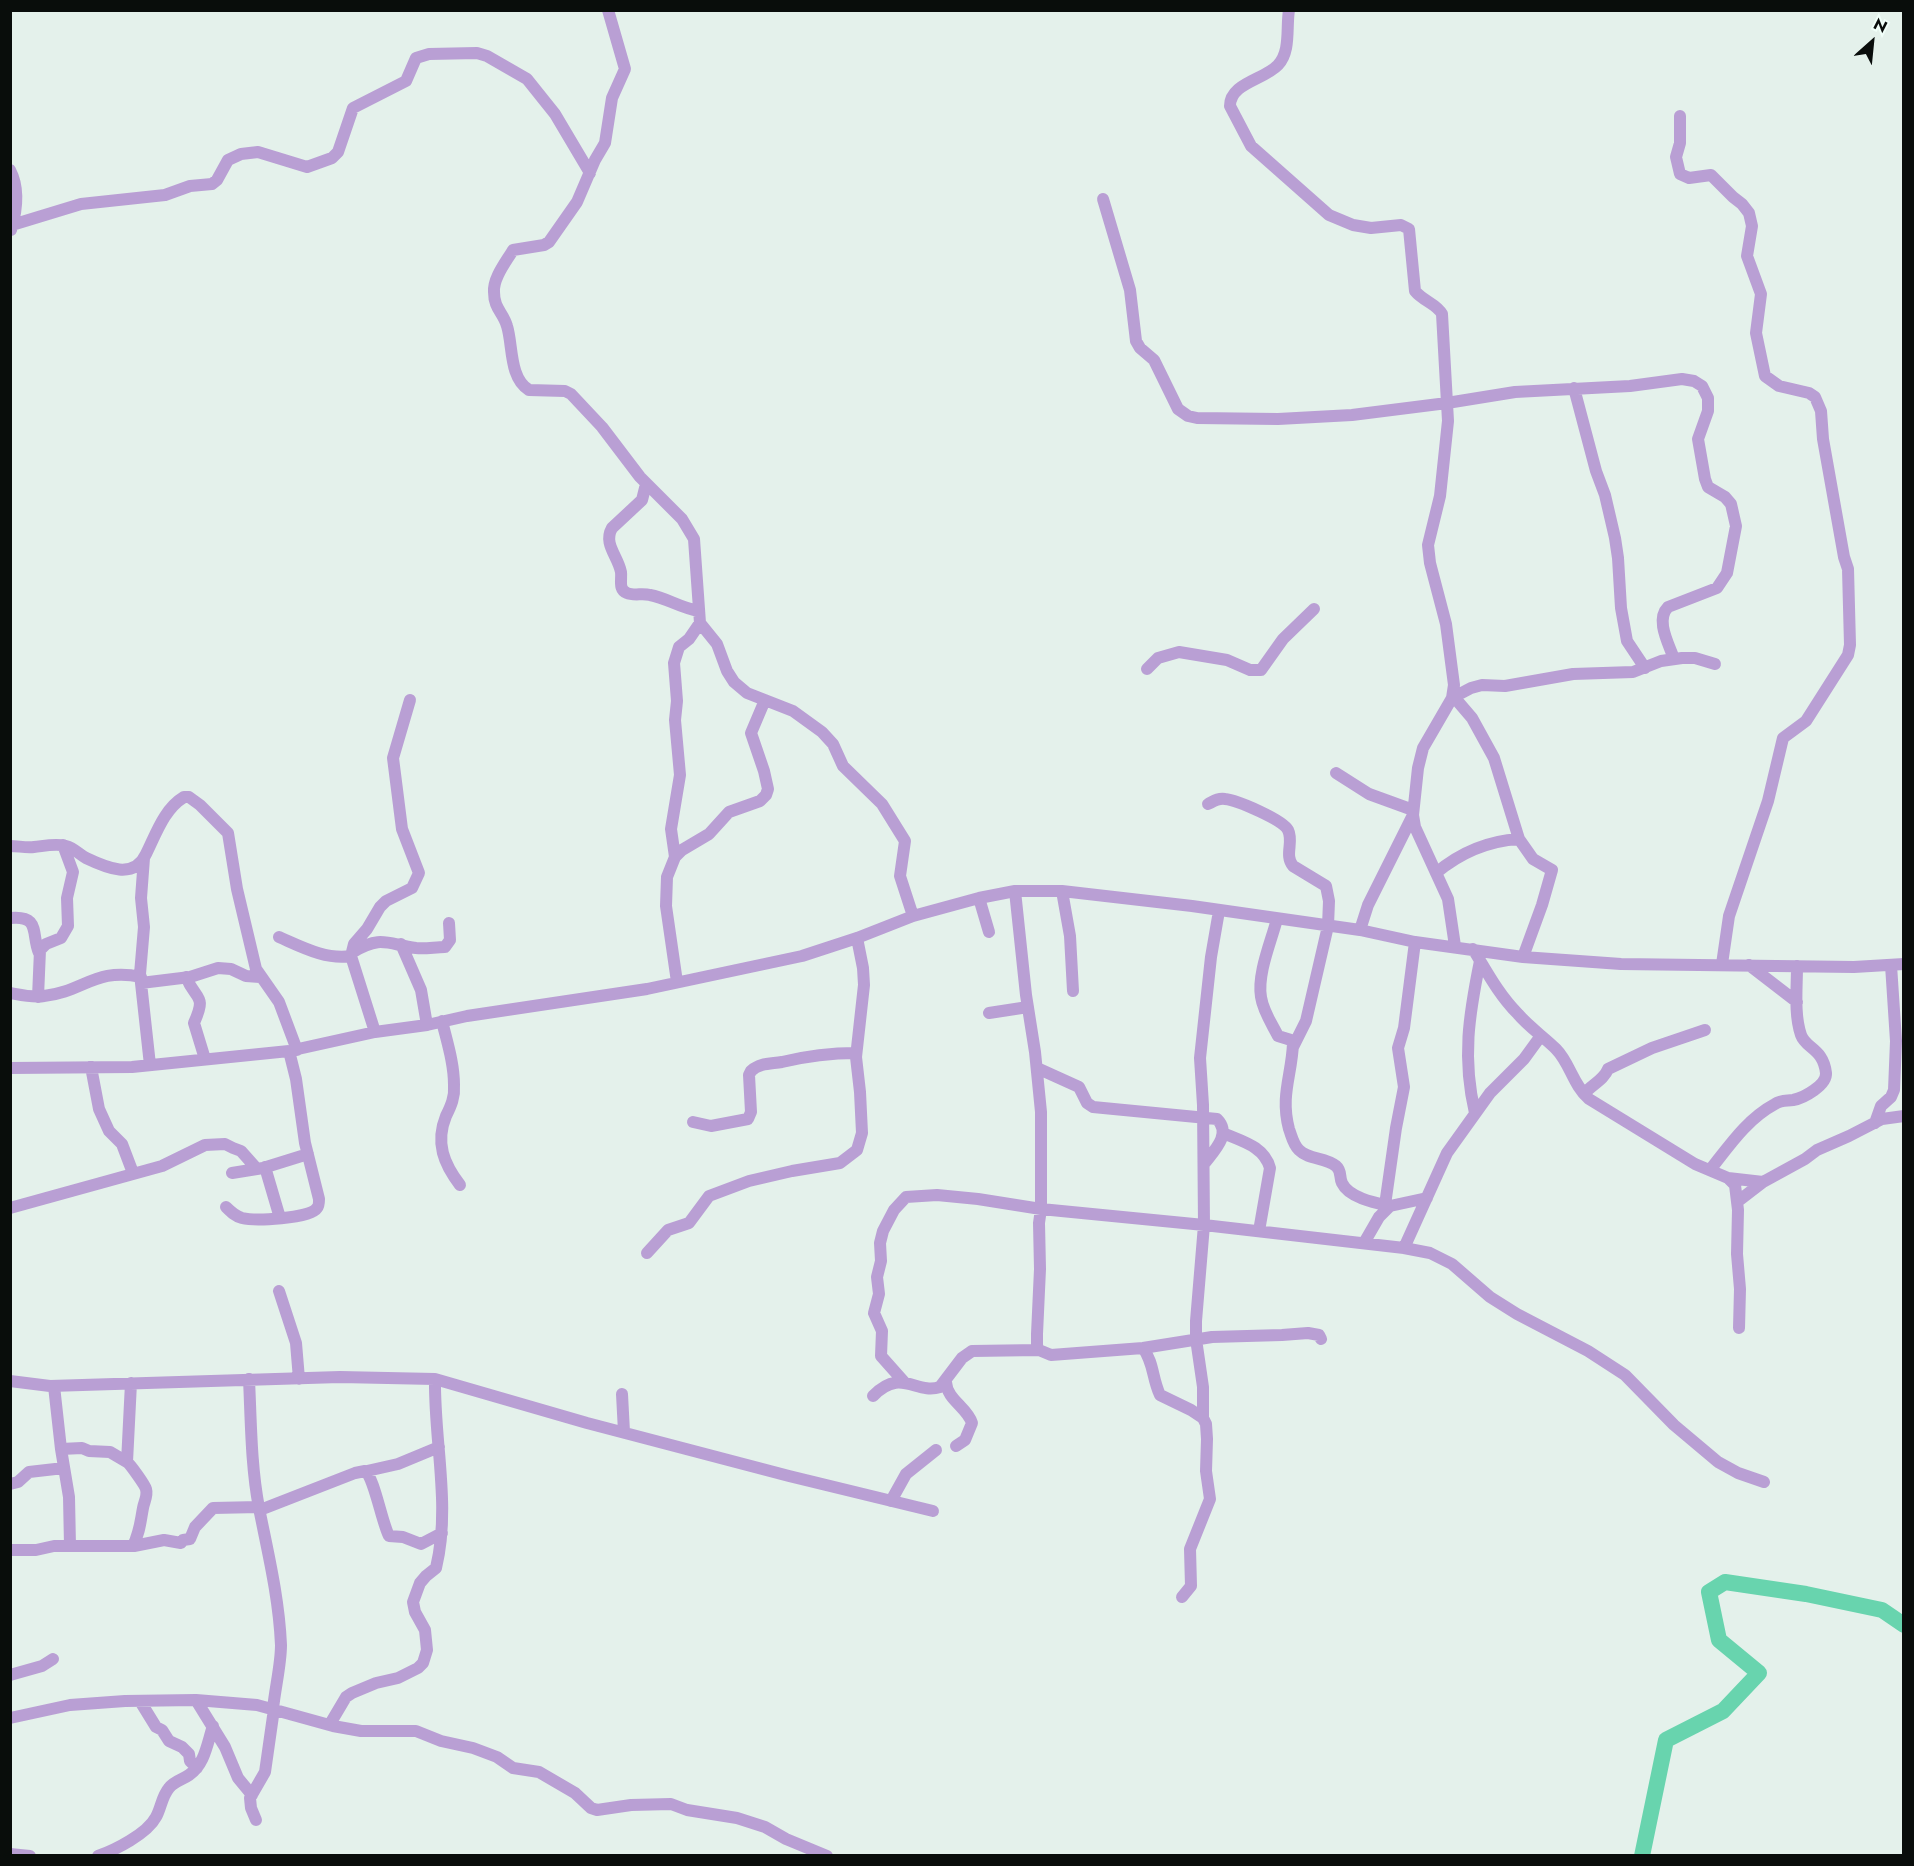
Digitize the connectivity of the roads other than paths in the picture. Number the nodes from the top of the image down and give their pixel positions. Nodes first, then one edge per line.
1 (608, 10) edge
2 (1289, 10) edge
3 (1680, 116) dead end
4 (10, 170) edge
5 (590, 173) junction
6 (1103, 199) dead end
7 (11, 228) edge
8 (1574, 388) junction
9 (1447, 403) junction
10 (646, 484) junction
11 (1314, 609) dead end
12 (699, 617) junction
13 (1674, 659) junction
14 (1715, 664) dead end
15 (1645, 668) junction
16 (1148, 669) dead end
17 (1453, 698) junction
18 (410, 700) dead end
19 (765, 700) junction
20 (1336, 773) dead end
21 (1208, 804) dead end
22 (1413, 812) junction
23 (1519, 839) junction
24 (63, 845) junction
25 (10, 846) edge
26 (675, 857) junction
27 (144, 858) junction
28 (1437, 873) junction
29 (1015, 891) junction
30 (1062, 891) junction
31 (979, 898) junction
32 (1219, 911) junction
33 (912, 916) junction
34 (10, 918) edge
35 (1277, 919) junction
36 (449, 922) dead end
37 (1328, 926) junction
38 (1360, 930) junction
39 (990, 932) dead end
40 (279, 937) dead end
41 (857, 938) junction
42 (1415, 942) junction
43 (401, 944) junction
44 (1455, 946) junction
45 (1473, 949) junction
46 (39, 953) junction
47 (352, 954) junction
48 (1523, 957) junction
49 (1480, 961) junction
50 (1722, 964) junction
51 (1897, 964) edge
52 (1749, 965) junction
53 (1797, 966) junction
54 (186, 977) junction
55 (260, 977) junction
56 (141, 980) junction
57 (677, 982) junction
58 (1073, 991) dead end
59 (10, 993) edge
60 (38, 997) junction
61 (1797, 1002) junction
62 (1028, 1007) junction
63 (989, 1013) dead end
64 (442, 1021) junction
65 (427, 1025) junction
66 (1705, 1030) dead end
67 (375, 1032) junction
68 (1540, 1037) junction
69 (1900, 1040) edge
70 (1293, 1047) junction
71 (293, 1050) junction
72 (856, 1053) junction
73 (205, 1059) junction
74 (150, 1065) junction
75 (91, 1067) junction
76 (10, 1068) edge
77 (1037, 1068) junction
78 (1584, 1094) junction
79 (1475, 1113) junction
80 (1203, 1116) junction
81 (1904, 1116) edge
82 (693, 1122) dead end
83 (1875, 1123) junction
84 (1223, 1133) junction
85 (308, 1154) junction
86 (1204, 1164) junction
87 (261, 1168) junction
88 (1710, 1170) junction
89 (133, 1173) junction
90 (232, 1173) dead end
91 (1728, 1178) junction
92 (1763, 1182) junction
93 (460, 1185) dead end
94 (1427, 1198) junction
95 (1737, 1202) junction
96 (1388, 1206) junction
97 (226, 1207) dead end
98 (10, 1208) edge
99 (1041, 1209) junction
100 (280, 1218) junction
101 (1204, 1225) junction
102 (1259, 1231) junction
103 (1364, 1243) junction
104 (1404, 1248) junction
105 (647, 1253) dead end
106 (279, 1291) dead end
107 (1739, 1328) dead end
108 (1196, 1339) junction
109 (1321, 1339) dead end
110 (1143, 1348) junction
111 (1039, 1350) junction
112 (249, 1379) junction
113 (299, 1379) junction
114 (435, 1379) junction
115 (10, 1381) edge
116 (946, 1382) junction
117 (131, 1383) junction
118 (905, 1383) junction
119 (54, 1386) junction
120 (622, 1394) dead end
121 (873, 1396) dead end
122 (1203, 1418) junction
123 (624, 1432) junction
124 (956, 1446) dead end
125 (439, 1448) junction
126 (61, 1449) junction
127 (936, 1450) dead end
128 (127, 1462) junction
129 (64, 1468) junction
130 (367, 1472) junction
131 (1764, 1482) dead end
132 (10, 1484) edge
133 (891, 1501) junction
134 (259, 1508) junction
135 (933, 1511) dead end
136 (442, 1533) junction
137 (70, 1546) junction
138 (133, 1546) junction
139 (10, 1550) edge
140 (1182, 1597) dead end
141 (53, 1659) dead end
142 (10, 1675) edge
143 (196, 1700) junction
144 (140, 1701) junction
145 (274, 1709) junction
146 (10, 1718) edge
147 (330, 1724) junction
148 (213, 1726) junction
149 (197, 1768) junction
150 (252, 1795) junction
151 (256, 1820) dead end
152 (10, 1854) edge
153 (30, 1856) edge
154 (98, 1856) edge
155 (827, 1856) edge

1 - 5 street
2 - 9 street
3 - 50 street
4 - 7 street
5 - 7 street
5 - 10 street
6 - 9 street
8 - 9 street
8 - 13 street
8 - 15 street
9 - 17 street
10 - 12 street
10 - 12 street
11 - 16 street
12 - 19 street
12 - 26 street
13 - 14 street
13 - 15 street
15 - 17 street
17 - 22 street
17 - 23 street
18 - 47 street
19 - 26 street
19 - 33 street
20 - 22 street
21 - 37 street
22 - 28 street
22 - 38 street
23 - 28 street
23 - 48 street
24 - 25 street
24 - 27 street
24 - 46 street
26 - 57 street
27 - 55 street
27 - 56 street
28 - 44 street
29 - 30 street
29 - 31 street
29 - 62 street
30 - 32 street
30 - 58 street
31 - 33 street
31 - 39 street
32 - 35 street
32 - 80 street
33 - 41 street
34 - 46 street
35 - 37 street
35 - 70 street
36 - 43 street
37 - 38 street
37 - 70 street
38 - 42 street
40 - 47 street
41 - 57 street
41 - 72 street
42 - 44 street
42 - 96 street
43 - 47 street
43 - 65 street
44 - 45 street
45 - 48 street
45 - 49 street
46 - 60 street
47 - 67 street
48 - 50 street
49 - 68 street
49 - 79 street
50 - 52 street
51 - 53 street
51 - 69 street
52 - 53 street
52 - 61 street
53 - 61 street
54 - 55 street
54 - 56 street
54 - 73 street
55 - 71 street
56 - 60 street
56 - 74 street
57 - 64 street
59 - 60 street
61 - 88 street
62 - 63 street
62 - 77 street
64 - 65 street
64 - 93 street
65 - 67 street
66 - 78 street
67 - 71 street
68 - 78 street
68 - 79 street
69 - 83 street
70 - 96 street
71 - 73 street
71 - 85 street
72 - 82 street
72 - 105 street
73 - 74 street
74 - 75 street
75 - 76 street
75 - 89 street
77 - 80 street
77 - 99 street
78 - 88 street
79 - 94 street
80 - 84 street
80 - 86 street
81 - 83 street
83 - 92 street
84 - 86 street
84 - 102 street
85 - 87 street
85 - 100 street
86 - 101 street
87 - 89 street
87 - 90 street
87 - 100 street
88 - 91 street
89 - 98 street
91 - 92 street
91 - 95 street
92 - 95 street
94 - 96 street
94 - 104 street
95 - 107 street
96 - 103 street
97 - 100 street
99 - 101 street
99 - 111 street
99 - 118 street
101 - 102 street
101 - 108 street
102 - 103 street
103 - 104 street
104 - 131 street
106 - 113 street
108 - 109 street
108 - 110 street
108 - 122 street
110 - 111 street
110 - 122 street
111 - 116 street
112 - 113 street
112 - 117 street
112 - 134 street
113 - 114 street
114 - 123 street
114 - 125 street
115 - 119 street
116 - 118 street
116 - 124 street
117 - 119 street
117 - 128 street
118 - 121 street
119 - 126 street
120 - 123 street
122 - 140 street
123 - 133 street
125 - 130 street
125 - 136 street
126 - 128 street
126 - 129 street
127 - 133 street
128 - 138 street
129 - 132 street
129 - 137 street
130 - 134 street
130 - 136 street
133 - 135 street
134 - 138 street
134 - 145 street
136 - 147 street
137 - 138 street
137 - 139 street
141 - 142 street
143 - 144 street
143 - 145 street
143 - 148 street
144 - 146 street
144 - 149 street
145 - 147 street
145 - 150 street
147 - 155 street
148 - 149 street
148 - 150 street
149 - 154 street
150 - 151 street
152 - 153 street

